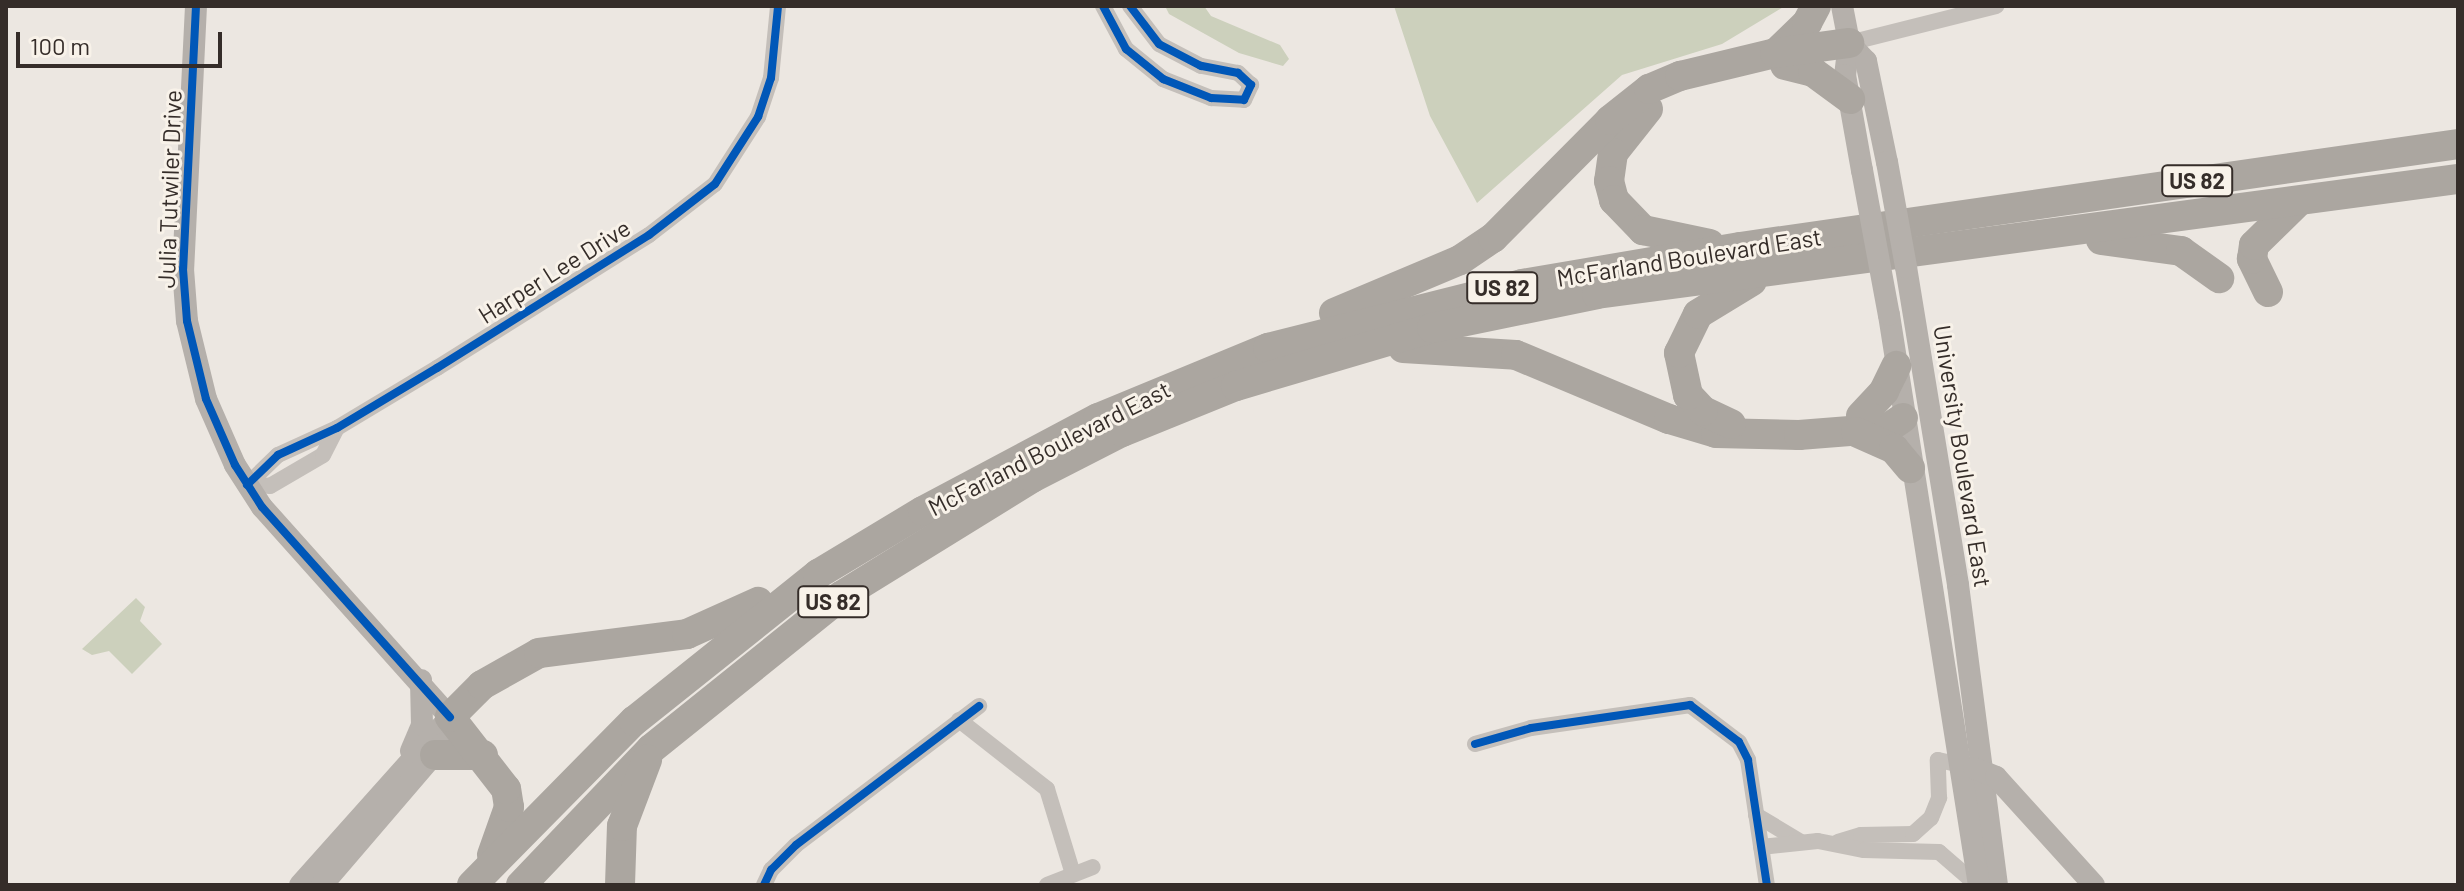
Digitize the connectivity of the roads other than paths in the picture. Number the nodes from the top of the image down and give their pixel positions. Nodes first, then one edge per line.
1 (196, 6) edge
2 (778, 6) edge
3 (1816, 6) edge
4 (1842, 6) edge
5 (1996, 6) edge
6 (1130, 7) edge
7 (1107, 12) edge
8 (1863, 41) junction
9 (1780, 59) junction
10 (1850, 99) junction
11 (2458, 144) edge
12 (2458, 179) edge
13 (2297, 203) junction
14 (2064, 234) junction
15 (1740, 247) junction
16 (1772, 273) junction
17 (2219, 278) dead end
18 (2268, 292) dead end
19 (1268, 348) junction
20 (1351, 350) junction
21 (1896, 366) junction
22 (1903, 418) junction
23 (1855, 423) junction
24 (337, 428) junction
25 (1910, 468) junction
26 (247, 485) junction
27 (818, 574) junction
28 (421, 679) junction
29 (482, 685) junction
30 (979, 706) dead end
31 (450, 717) junction
32 (959, 720) junction
33 (1475, 744) dead end
34 (651, 749) junction
35 (435, 755) junction
36 (483, 755) junction
37 (406, 762) junction
38 (1971, 767) junction
39 (1756, 815) junction
40 (1801, 842) junction
41 (1836, 843) junction
42 (1761, 847) junction
43 (1093, 867) dead end
44 (1073, 874) junction
45 (479, 876) edge
46 (300, 885) edge
47 (322, 885) edge
48 (521, 885) edge
49 (620, 885) edge
50 (764, 885) edge
51 (1047, 885) edge
52 (1767, 885) edge
53 (1978, 885) edge
54 (1997, 885) edge
55 (2094, 885) edge

1 - 26 main road, Julia Tutwiler Drive
2 - 24 street, Harper Lee Drive
3 - 9 highway
4 - 8 main road, University Boulevard East
5 - 8 street
6 - 7 street
6 - 7 street
8 - 9 highway
8 - 10 main road, University Boulevard East
8 - 38 main road, University Boulevard East, bridge
9 - 10 highway
9 - 15 highway
9 - 19 highway
10 - 21 main road, University Boulevard East, bridge
11 - 15 highway, McFarland Boulevard East / US 82
12 - 13 highway, McFarland Boulevard East / US 82
13 - 14 highway, McFarland Boulevard East / US 82
13 - 18 highway
14 - 16 highway, McFarland Boulevard East / US 82
14 - 17 highway
15 - 19 highway, McFarland Boulevard East / US 82
16 - 20 highway, McFarland Boulevard East / US 82
16 - 23 highway
19 - 27 highway, McFarland Boulevard East / US 82
20 - 23 highway
20 - 34 highway, McFarland Boulevard East / US 82
21 - 22 main road, University Boulevard East
21 - 23 highway
22 - 23 highway
22 - 25 main road, University Boulevard East
23 - 25 highway
24 - 26 street, Harper Lee Drive
24 - 26 street, Harper Lee Drive
25 - 38 main road, University Boulevard East
26 - 28 main road, Julia Tutwiler Drive
27 - 29 highway
27 - 45 highway, McFarland Boulevard East / US 82
28 - 29 main road
28 - 31 main road, Julia Tutwiler Drive
28 - 37 main road
29 - 31 highway
30 - 32 street
31 - 35 main road
31 - 36 highway
31 - 37 main road
32 - 44 street
32 - 50 street
33 - 39 street
34 - 48 highway, McFarland Boulevard East / US 82
34 - 49 highway
35 - 36 highway
35 - 47 main road
36 - 45 highway
37 - 46 main road
38 - 41 street
38 - 53 main road, University Boulevard East
38 - 54 main road, University Boulevard East
38 - 55 main road
39 - 40 street
39 - 42 street
40 - 41 street
40 - 42 street
41 - 53 street
42 - 52 street
43 - 44 street
44 - 51 street

